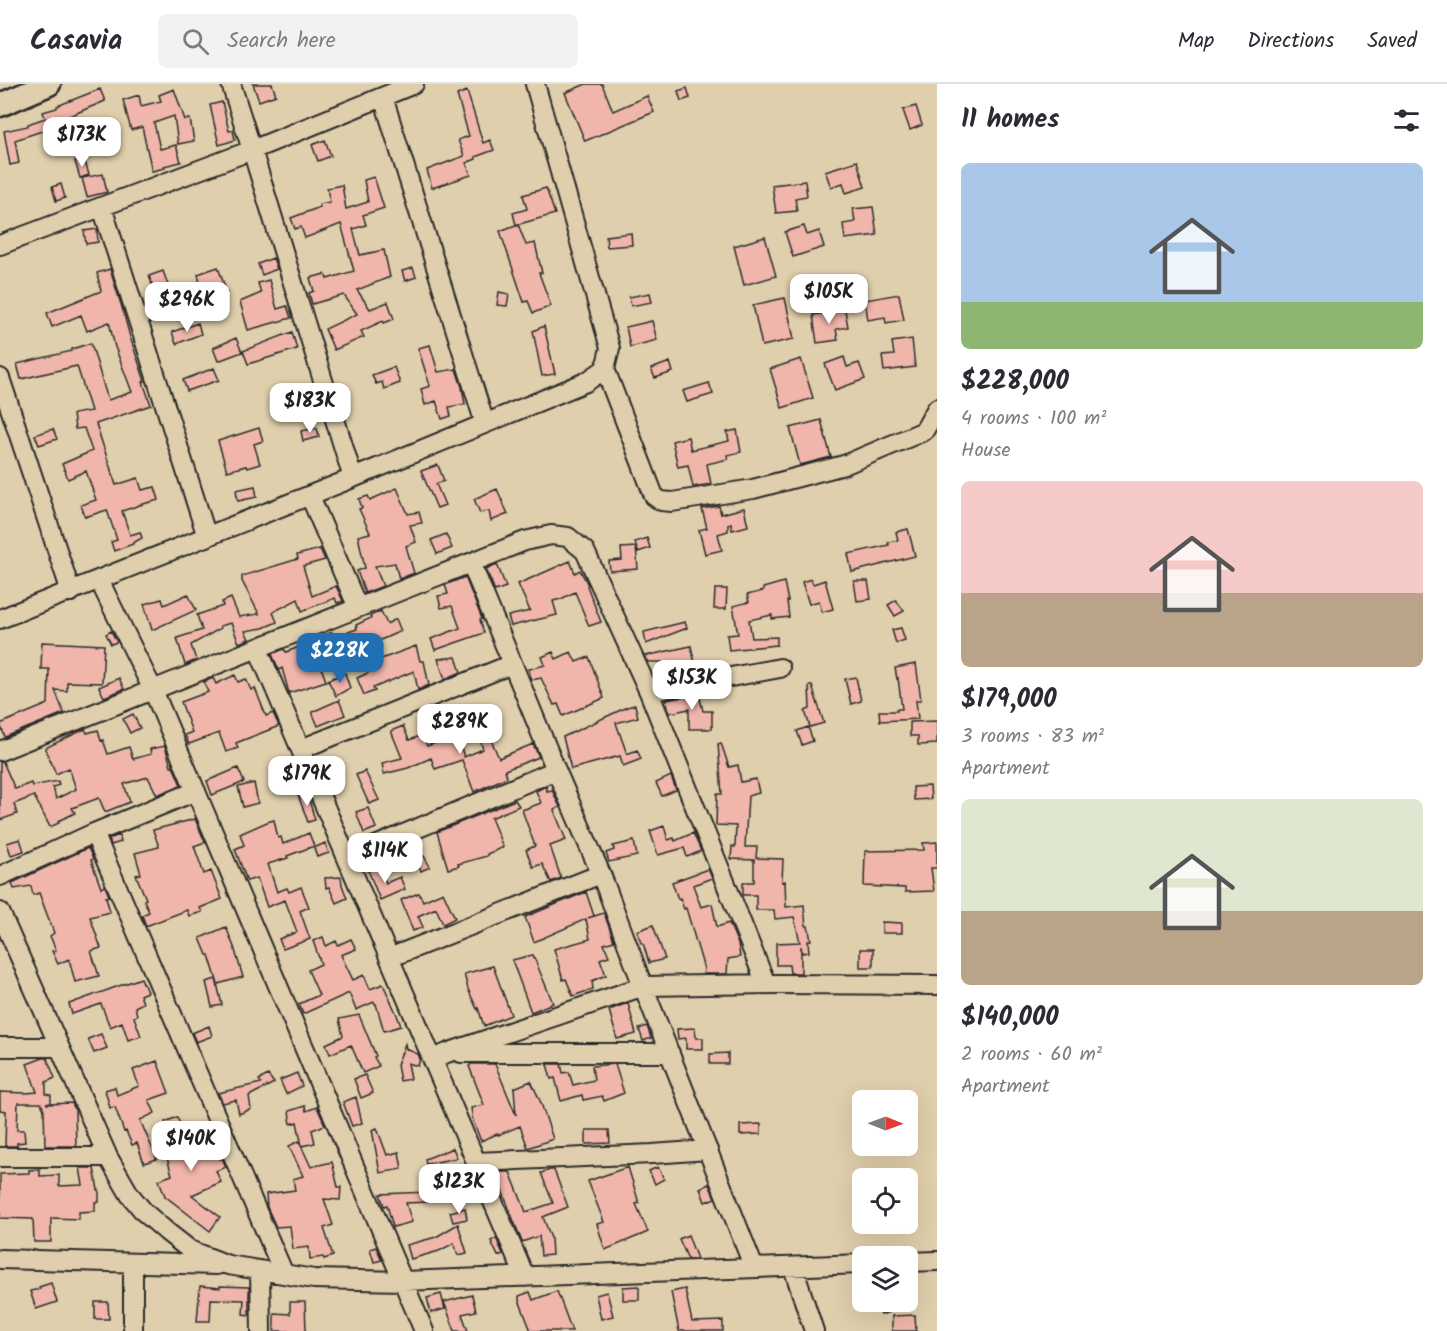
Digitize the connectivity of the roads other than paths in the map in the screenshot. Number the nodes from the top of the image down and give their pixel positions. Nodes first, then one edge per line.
1 (49, 84) edge
2 (231, 84) edge
3 (414, 84) edge
4 (535, 84) edge
5 (383, 98) junction
6 (0, 105) edge
7 (252, 150) junction
8 (102, 207) junction
9 (0, 245) edge
10 (604, 369) junction
11 (0, 378) edge
12 (937, 408) edge
13 (485, 424) junction
14 (353, 478) junction
15 (310, 496) junction
16 (207, 537) junction
17 (471, 563) junction
18 (99, 580) junction
19 (71, 591) junction
20 (358, 608) junction
21 (0, 620) edge
22 (258, 649) junction
23 (512, 664) junction
24 (780, 668) dead end
25 (153, 690) junction
26 (649, 692) junction
27 (301, 749) junction
28 (0, 751) edge
29 (556, 770) junction
30 (196, 791) junction
31 (94, 833) junction
32 (347, 858) junction
33 (602, 874) junction
34 (0, 876) edge
35 (0, 912) edge
36 (389, 958) junction
37 (766, 984) junction
38 (937, 985) edge
39 (644, 986) junction
40 (0, 1047) edge
41 (59, 1047) junction
42 (670, 1053) junction
43 (440, 1056) junction
44 (708, 1150) junction
45 (0, 1157) edge
46 (108, 1157) junction
47 (476, 1162) junction
48 (0, 1259) edge
49 (937, 1261) edge
50 (918, 1262) edge
51 (132, 1263) junction
52 (852, 1264) edge
53 (228, 1265) junction
54 (793, 1267) junction
55 (754, 1268) junction
56 (260, 1270) junction
57 (284, 1274) junction
58 (525, 1277) junction
59 (403, 1281) junction
60 (133, 1331) edge
61 (261, 1331) edge
62 (424, 1331) edge
63 (814, 1331) edge

1 - 6 main road
2 - 7 street
3 - 5 street
4 - 10 street
5 - 7 street
5 - 13 street
7 - 8 street
7 - 14 street
8 - 9 street
8 - 16 street
10 - 12 street
10 - 13 street
11 - 19 street
13 - 14 street
14 - 15 street
15 - 16 street
15 - 20 street
16 - 18 street
17 - 20 street
17 - 23 street
17 - 26 street
18 - 19 street
18 - 25 street
19 - 21 street
20 - 22 street
22 - 25 street
22 - 27 street
23 - 27 street
23 - 29 street
24 - 26 street
25 - 28 street
25 - 30 street
26 - 37 street
27 - 32 street
29 - 32 street
29 - 33 street
30 - 31 street
30 - 59 street
31 - 34 street
31 - 57 street
32 - 36 street
33 - 36 street
33 - 39 street
35 - 41 street
36 - 43 street
37 - 38 street
37 - 39 street
39 - 42 street
39 - 43 street
40 - 41 street
41 - 46 street
42 - 43 street
42 - 44 street
43 - 47 street
44 - 47 street
44 - 55 street
45 - 46 street
46 - 53 street
47 - 58 street
48 - 51 street
49 - 50 street
51 - 53 street
51 - 60 street
52 - 54 street
53 - 56 street
54 - 55 street
54 - 63 street
55 - 58 street
56 - 57 street
56 - 61 street
57 - 59 street
58 - 59 street
59 - 62 street

